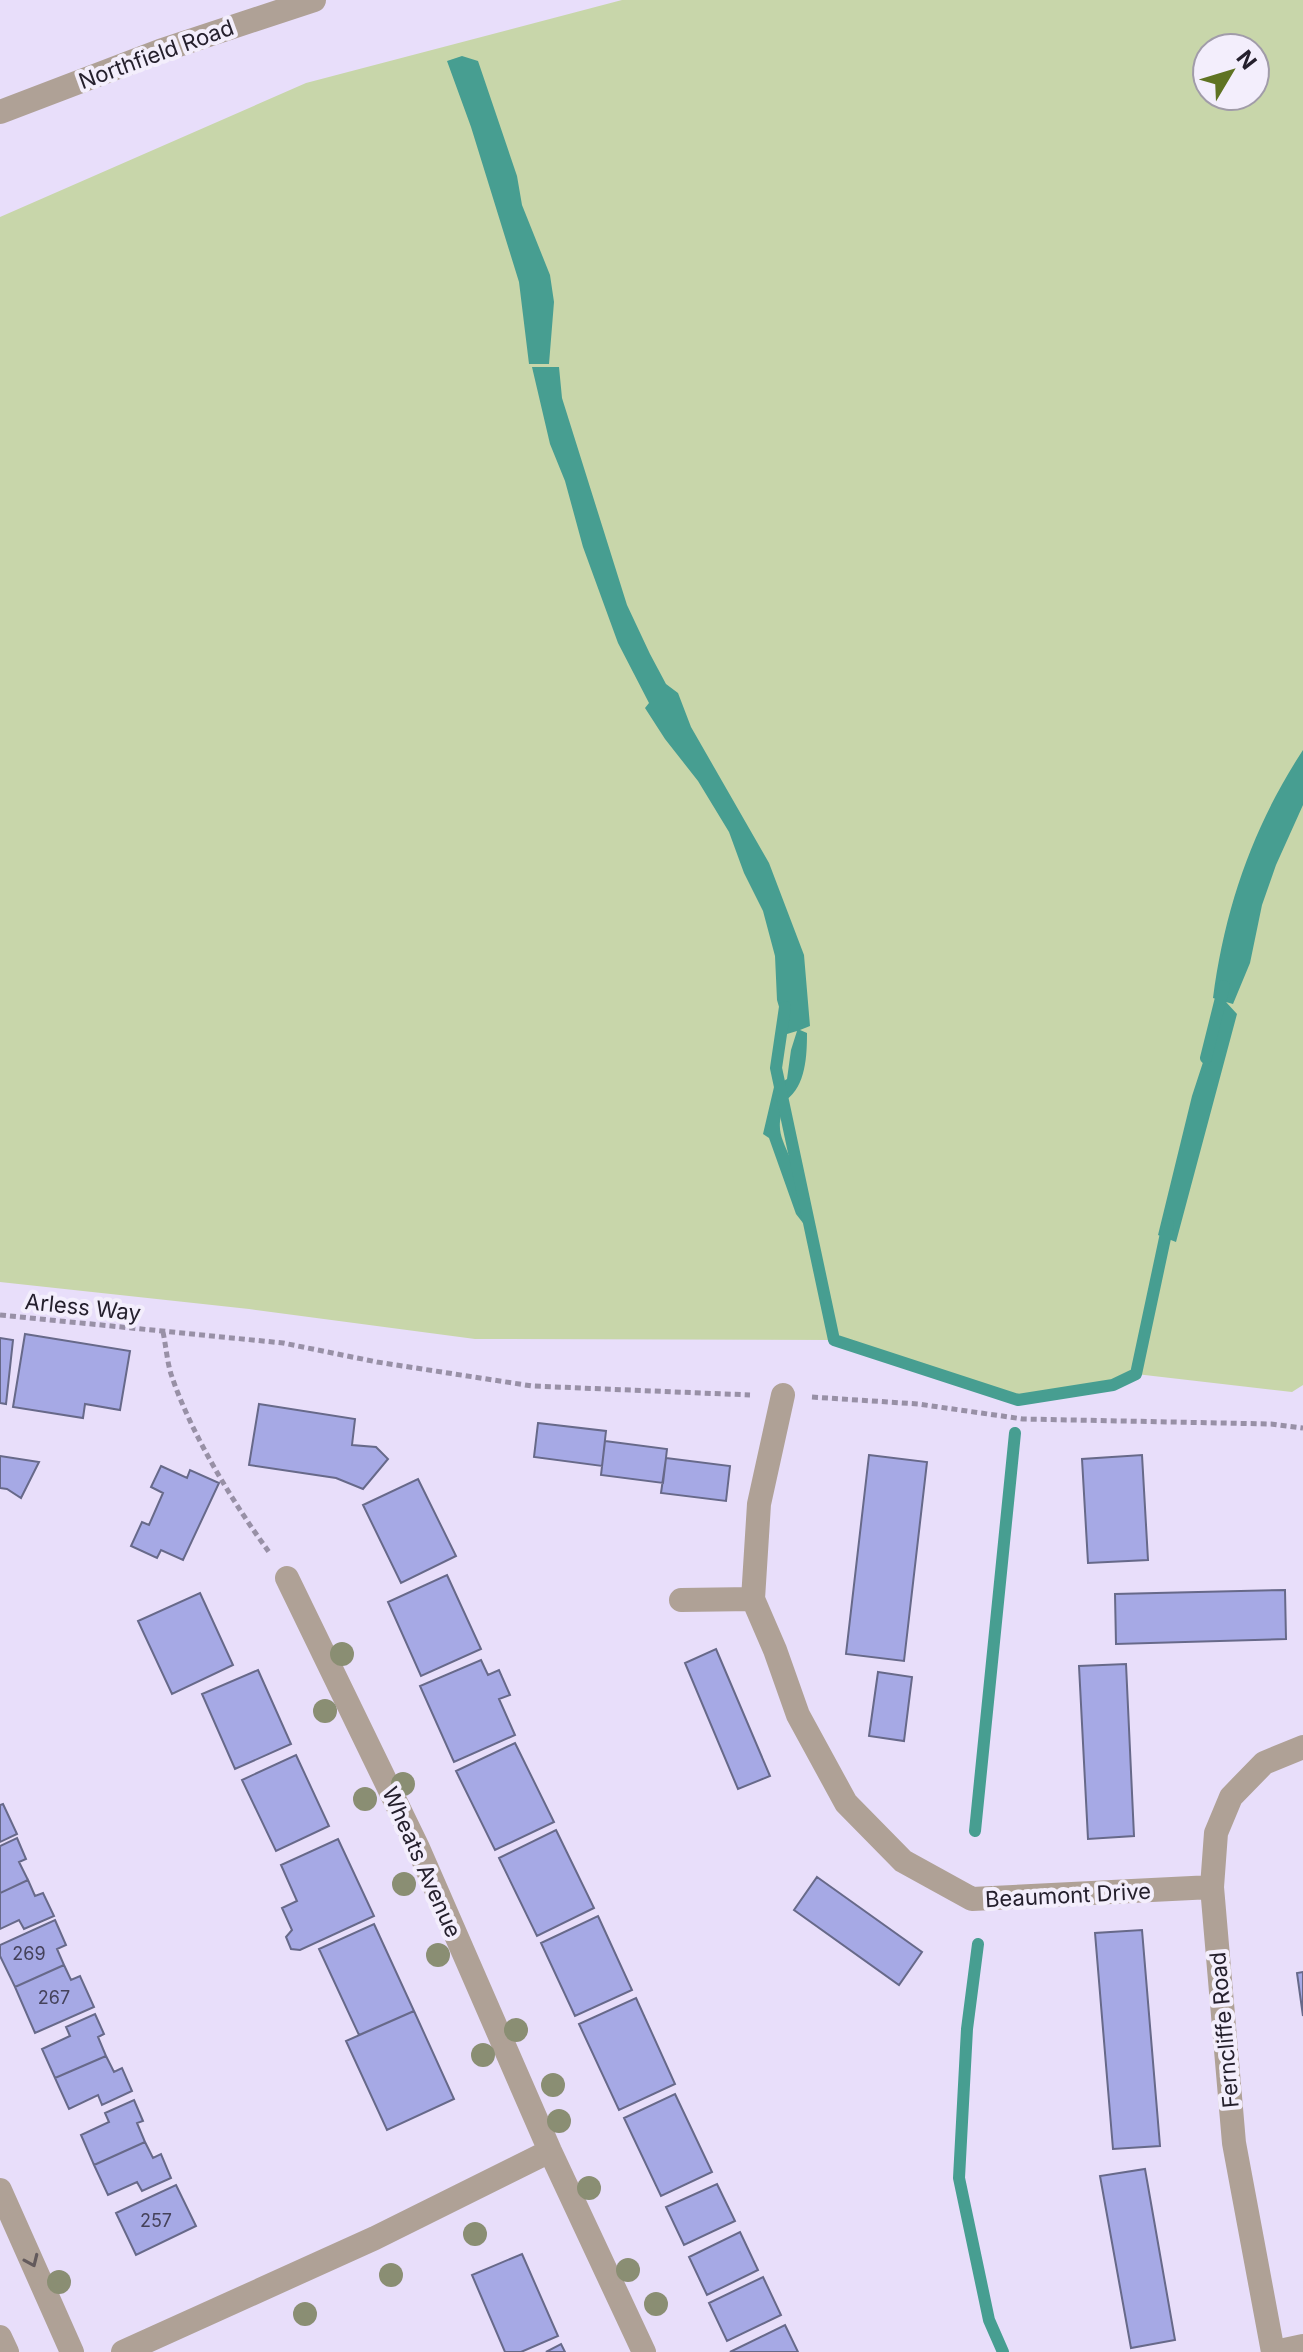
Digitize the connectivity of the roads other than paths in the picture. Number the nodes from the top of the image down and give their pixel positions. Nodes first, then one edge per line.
1 (314, 0) edge
2 (0, 112) edge
3 (783, 1395) road end
4 (287, 1578) road end
5 (753, 1599) junction
6 (681, 1600) dead end
7 (1303, 1747) edge
8 (1212, 1887) junction
9 (550, 2151) junction
10 (0, 2190) edge
11 (0, 2337) edge
12 (1303, 2346) edge
13 (7, 2352) edge
14 (72, 2352) edge
15 (123, 2352) edge
16 (644, 2352) edge
17 (1274, 2352) edge

1 - 2 street, Northfield Road
3 - 5 street, Beaumont Drive
4 - 9 street, Wheats Avenue
5 - 6 street
5 - 8 street, Beaumont Drive
7 - 8 street, Ferncliffe Road
8 - 17 street, Ferncliffe Road
9 - 15 street
9 - 16 street, Wheats Avenue
10 -> 14 street
11 - 13 street
12 - 17 street

